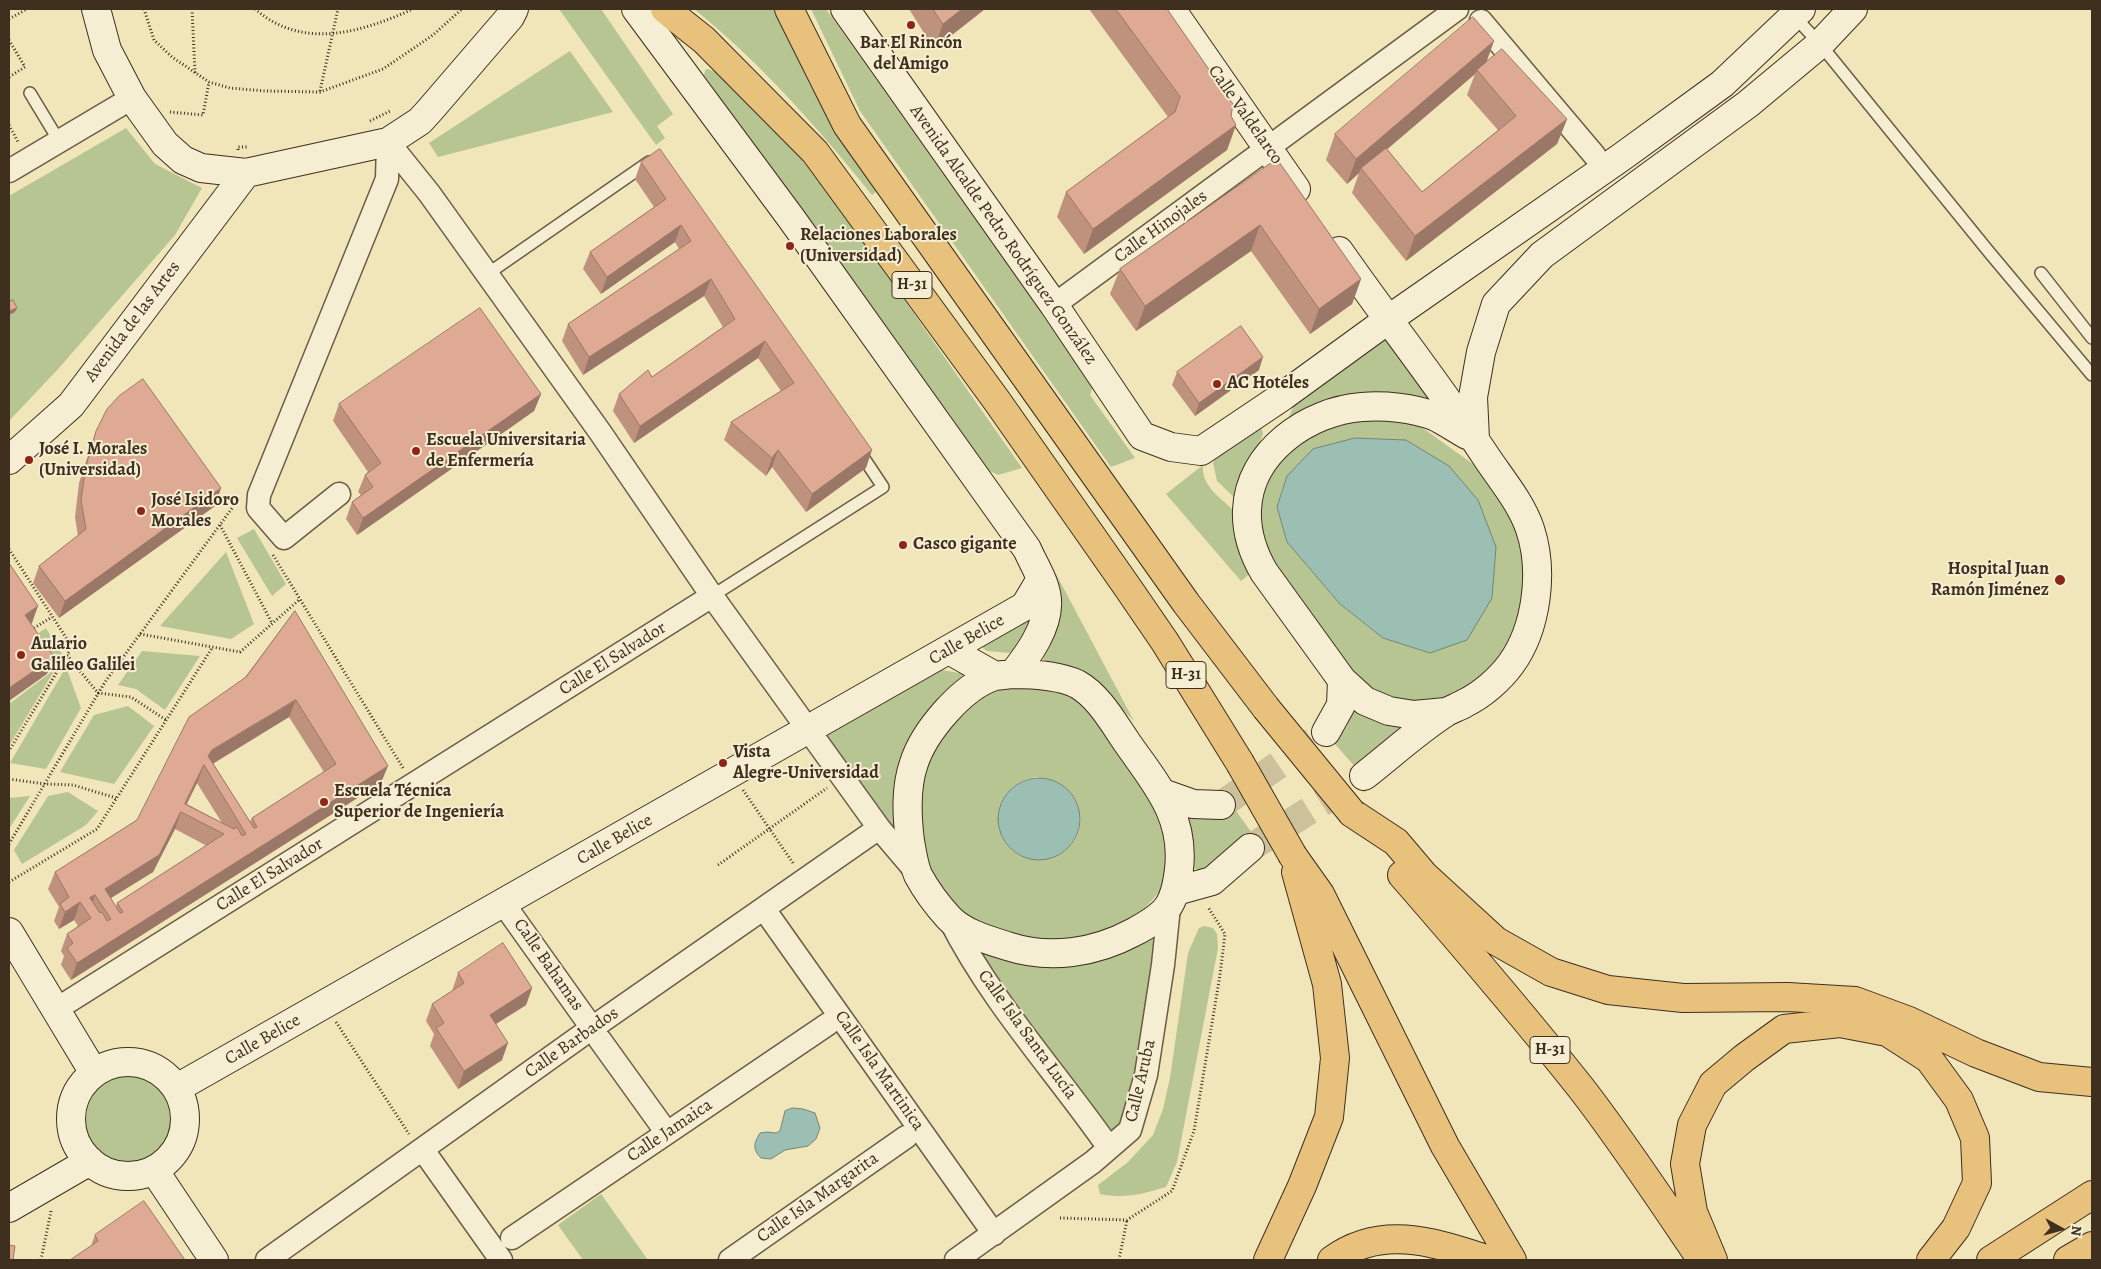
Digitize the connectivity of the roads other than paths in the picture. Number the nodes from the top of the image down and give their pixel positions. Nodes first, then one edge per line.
1 (96, 9) edge
2 (514, 9) edge
3 (636, 9) edge
4 (665, 9) edge
5 (789, 9) edge
6 (1171, 9) edge
7 (1457, 9) edge
8 (1852, 9) edge
9 (848, 10) edge
10 (1794, 11) edge
11 (1481, 21) dead end
12 (1820, 44) junction
13 (30, 93) dead end
14 (132, 98) junction
15 (59, 141) junction
16 (388, 142) junction
17 (1268, 148) junction
18 (661, 154) edge
19 (1595, 156) dead end
20 (9, 171) edge
21 (246, 173) junction
22 (1311, 210) edge
23 (1327, 234) edge
24 (2041, 273) dead end
25 (486, 275) junction
26 (1054, 305) junction
27 (1389, 319) junction
28 (2092, 338) edge
29 (2092, 375) edge
30 (1283, 396) junction
31 (850, 439) edge
32 (1475, 439) junction
33 (1272, 449) junction
34 (9, 460) edge
35 (338, 494) dead end
36 (1041, 579) junction
37 (712, 596) junction
38 (949, 650) junction
39 (1004, 675) junction
40 (1342, 680) junction
41 (1446, 712) junction
42 (809, 729) junction
43 (1326, 732) tunnel mouth
44 (1364, 776) tunnel mouth
45 (1162, 793) junction
46 (1221, 805) tunnel mouth
47 (879, 828) junction
48 (1389, 847) junction
49 (1250, 848) tunnel mouth
50 (918, 874) junction
51 (1311, 898) junction
52 (1173, 899) junction
53 (504, 903) junction
54 (764, 909) junction
55 (950, 920) junction
56 (9, 932) edge
57 (56, 1010) junction
58 (828, 1024) dead end
59 (596, 1034) junction
60 (94, 1073) junction
61 (2092, 1082) edge
62 (176, 1088) junction
63 (666, 1133) junction
64 (906, 1137) dead end
65 (418, 1144) junction
66 (1109, 1148) junction
67 (90, 1161) junction
68 (154, 1170) junction
69 (2092, 1195) edge
70 (9, 1208) edge
71 (994, 1234) junction
72 (512, 1238) dead end
73 (2092, 1246) edge
74 (744, 1256) edge
75 (214, 1260) edge
76 (267, 1260) edge
77 (501, 1260) edge
78 (956, 1260) edge
79 (1268, 1260) edge
80 (1332, 1260) edge
81 (1485, 1260) edge
82 (1512, 1260) edge
83 (1702, 1260) edge
84 (1713, 1260) edge
85 (1931, 1260) edge
86 (1991, 1260) edge
87 (2068, 1260) edge

1 - 14 street
2 - 16 street
3 - 36 street
4 - 51 highway, H-31, bridge
5 - 48 highway, H-31, bridge
6 - 17 street, Calle Valdelarco
7 - 17 street, Calle Hinojales
8 - 12 street
9 - 26 street, Avenida Alcalde Pedro Rodríguez González
10 - 12 lane
10 - 27 street, Avenida Alcalde Pedro Rodríguez González
11 - 19 street
12 - 29 lane
12 - 32 street
13 - 15 lane
14 - 15 street
14 - 21 street
15 - 20 street
16 - 21 street
16 - 25 street
16 - 35 street
17 - 22 street, Calle Valdelarco
17 - 26 street, Calle Hinojales
18 - 25 lane
21 - 34 street, Avenida de las Artes
23 - 27 street
24 - 28 lane
25 - 37 street
26 - 30 street, Avenida Alcalde Pedro Rodríguez González
27 - 30 street, Avenida Alcalde Pedro Rodríguez González
27 - 32 street
30 - 33 street
31 - 37 lane
32 - 33 street
32 - 41 street
33 - 40 street
36 - 38 street, Calle Belice
36 - 39 street
37 - 42 street
37 - 57 street, Calle El Salvador
38 - 39 street
38 - 42 street, Calle Belice
39 - 45 street
39 - 50 street
40 - 41 street
40 - 43 street
41 - 44 street
42 - 47 street
42 - 53 street, Calle Belice
45 - 46 street
45 - 52 street
47 - 50 street
47 - 54 street, Calle Barbados
48 - 61 highway
48 - 83 highway, H-31
49 - 52 street
50 - 55 street
51 - 79 highway
51 - 82 highway
52 - 55 street
52 - 66 street, Calle Aruba
53 - 59 street, Calle Bahamas
53 - 62 street, Calle Belice
54 - 59 street, Calle Barbados
54 - 71 street, Calle Isla Martinica
55 - 66 street, Calle Isla Santa Lucía
56 - 57 street
57 - 60 street
58 - 63 street, Calle Jamaica
59 - 63 street, Calle Bahamas
59 - 65 street, Calle Barbados
60 - 62 street
60 - 67 street
62 - 68 street
63 - 72 street, Calle Jamaica
64 - 74 street, Calle Isla Margarita
65 - 76 street, Calle Barbados
65 - 77 street
66 - 71 street, Calle Aruba
67 - 68 street
67 - 70 street
68 - 75 street
69 - 86 highway
71 - 78 street, Calle Aruba
73 - 87 highway
80 - 81 highway
84 - 85 highway

